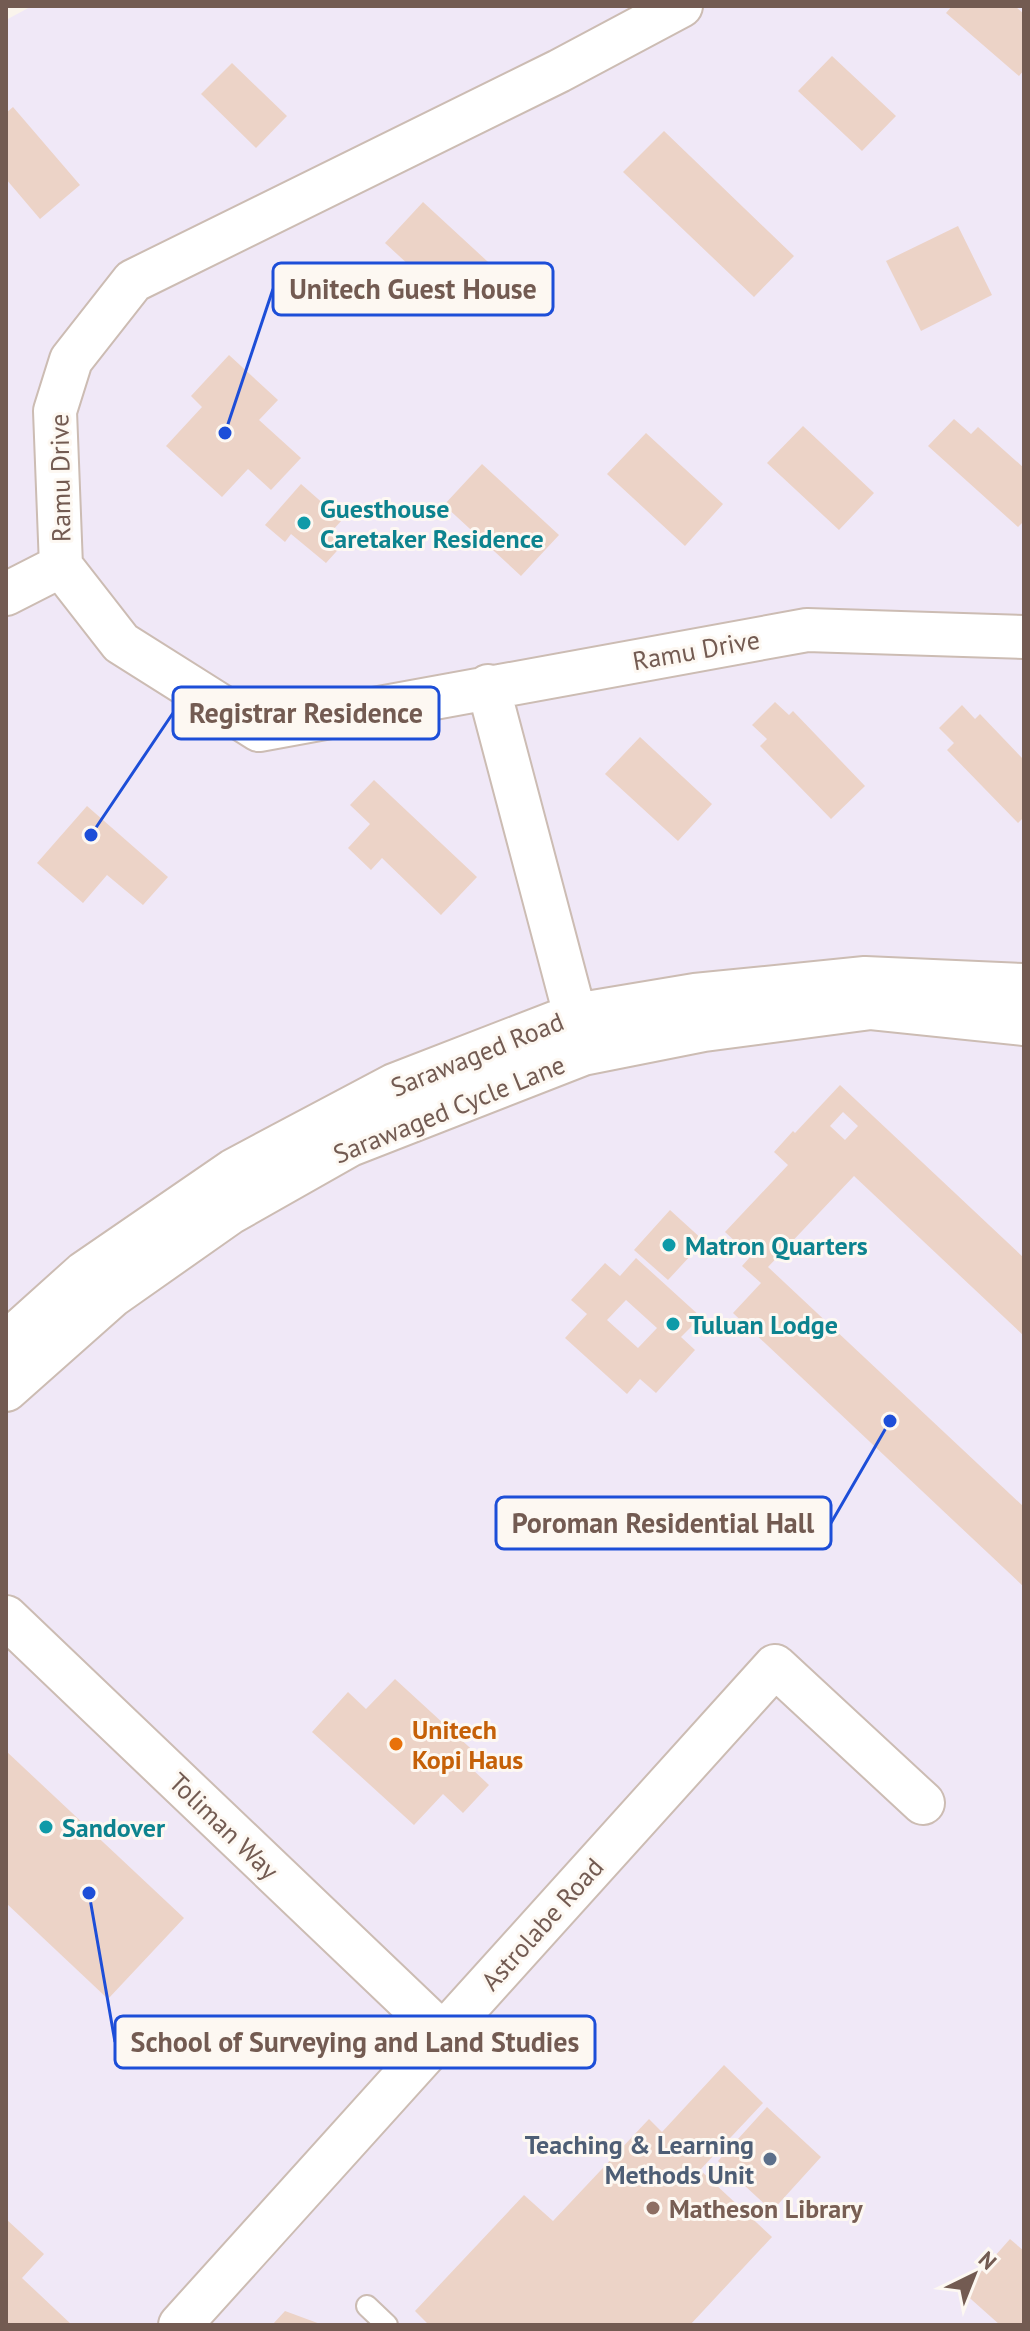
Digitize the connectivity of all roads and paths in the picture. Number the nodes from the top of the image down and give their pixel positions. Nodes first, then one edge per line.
1 (681, 6) edge
2 (61, 566) junction
3 (6, 594) edge
4 (1024, 637) edge
5 (488, 686) junction
6 (1024, 985) edge
7 (1024, 1024) edge
8 (579, 1034) junction
9 (6, 1343) edge
10 (6, 1390) edge
11 (6, 1617) edge
12 (923, 1803) dead end
13 (443, 2034) junction
14 (367, 2306) dead end
15 (180, 2325) edge
16 (387, 2325) edge

1 - 2 street, Ramu Drive
2 - 3 street
2 - 5 street, Ramu Drive
4 - 5 street, Ramu Drive
5 - 8 street
6 - 8 street, Sarawaged Road
7 - 8 street, Sarawaged Cycle Lane
8 - 9 street, Sarawaged Road
8 - 10 street, Sarawaged Cycle Lane
11 - 13 street, Toliman Way
12 - 13 street, Astrolabe Road
13 - 15 street, Astrolabe Road
14 - 16 lane

